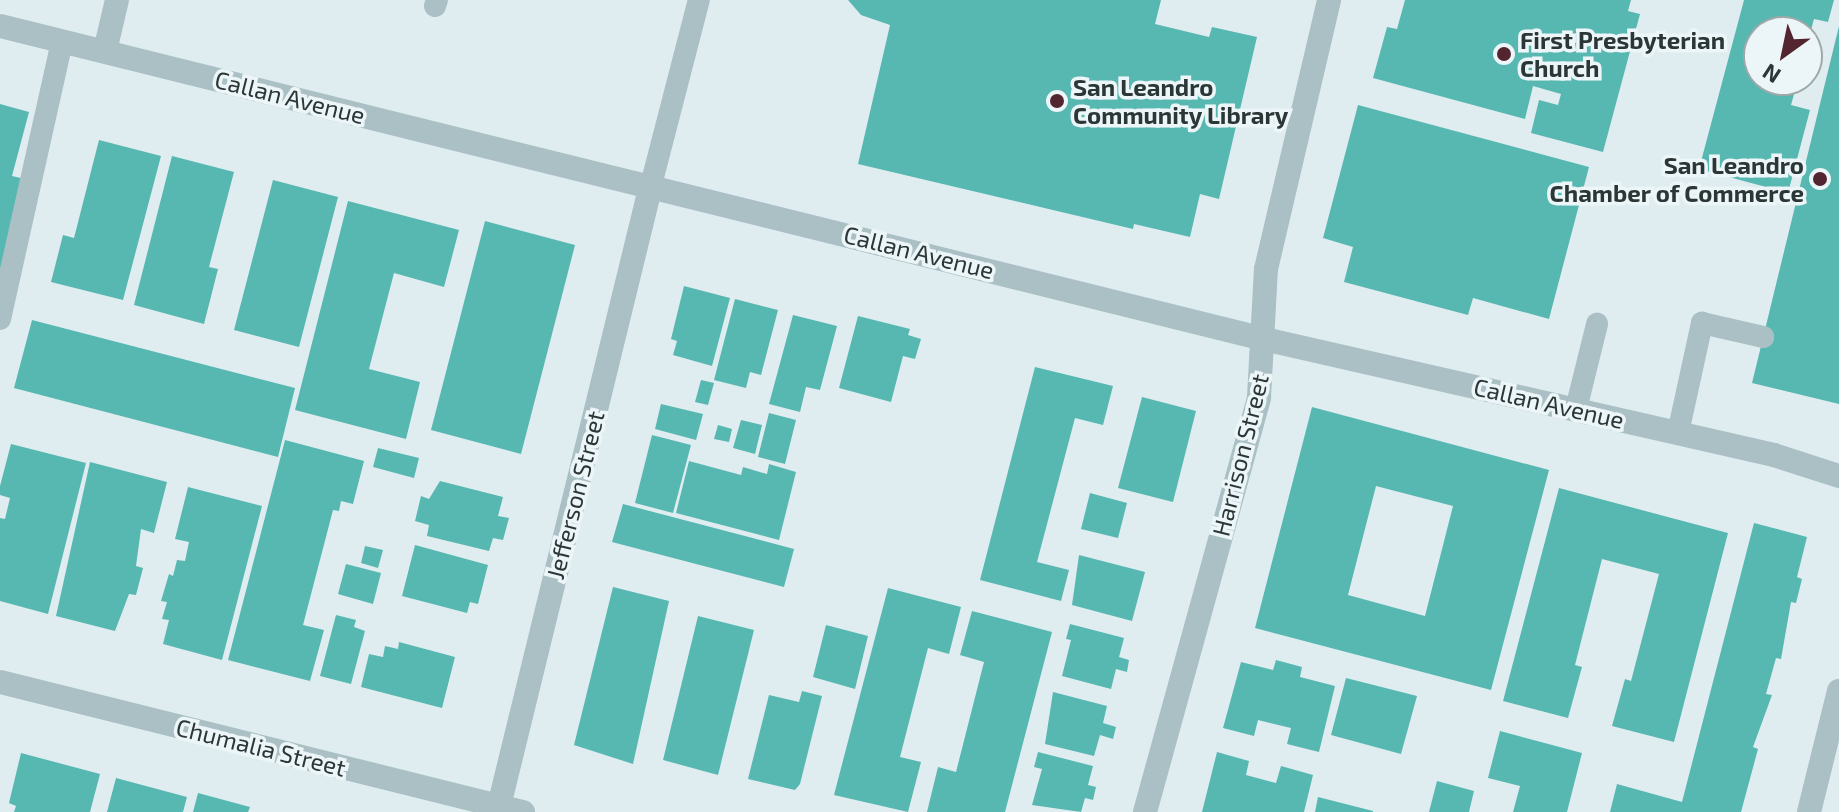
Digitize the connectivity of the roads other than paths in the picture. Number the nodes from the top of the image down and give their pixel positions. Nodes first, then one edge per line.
1 (117, 0) edge
2 (699, 0) edge
3 (1329, 0) edge
4 (0, 26) edge
5 (62, 41) junction
6 (105, 51) junction
7 (651, 185) junction
8 (0, 319) edge
9 (1597, 324) dead end
10 (1763, 337) dead end
11 (1264, 339) junction
12 (1576, 409) junction
13 (1678, 433) junction
14 (1839, 476) edge
15 (0, 682) edge
16 (1839, 691) edge
17 (499, 806) junction
18 (523, 812) edge
19 (1145, 812) edge
20 (1809, 812) edge

1 - 6 street
2 - 7 lane
3 - 11 street, Harrison Street
4 - 5 street, Callan Avenue
5 - 6 street, Callan Avenue
5 - 8 lane
6 - 7 street, Callan Avenue
7 - 11 street, Callan Avenue
7 - 17 street, Jefferson Street
9 - 12 lane
10 - 13 lane
11 - 12 street, Callan Avenue
11 - 19 street, Harrison Street
12 - 13 street, Callan Avenue
13 - 14 street, Callan Avenue
15 - 17 street, Chumalia Street
16 - 20 street
17 - 18 street, Chumalia Street

